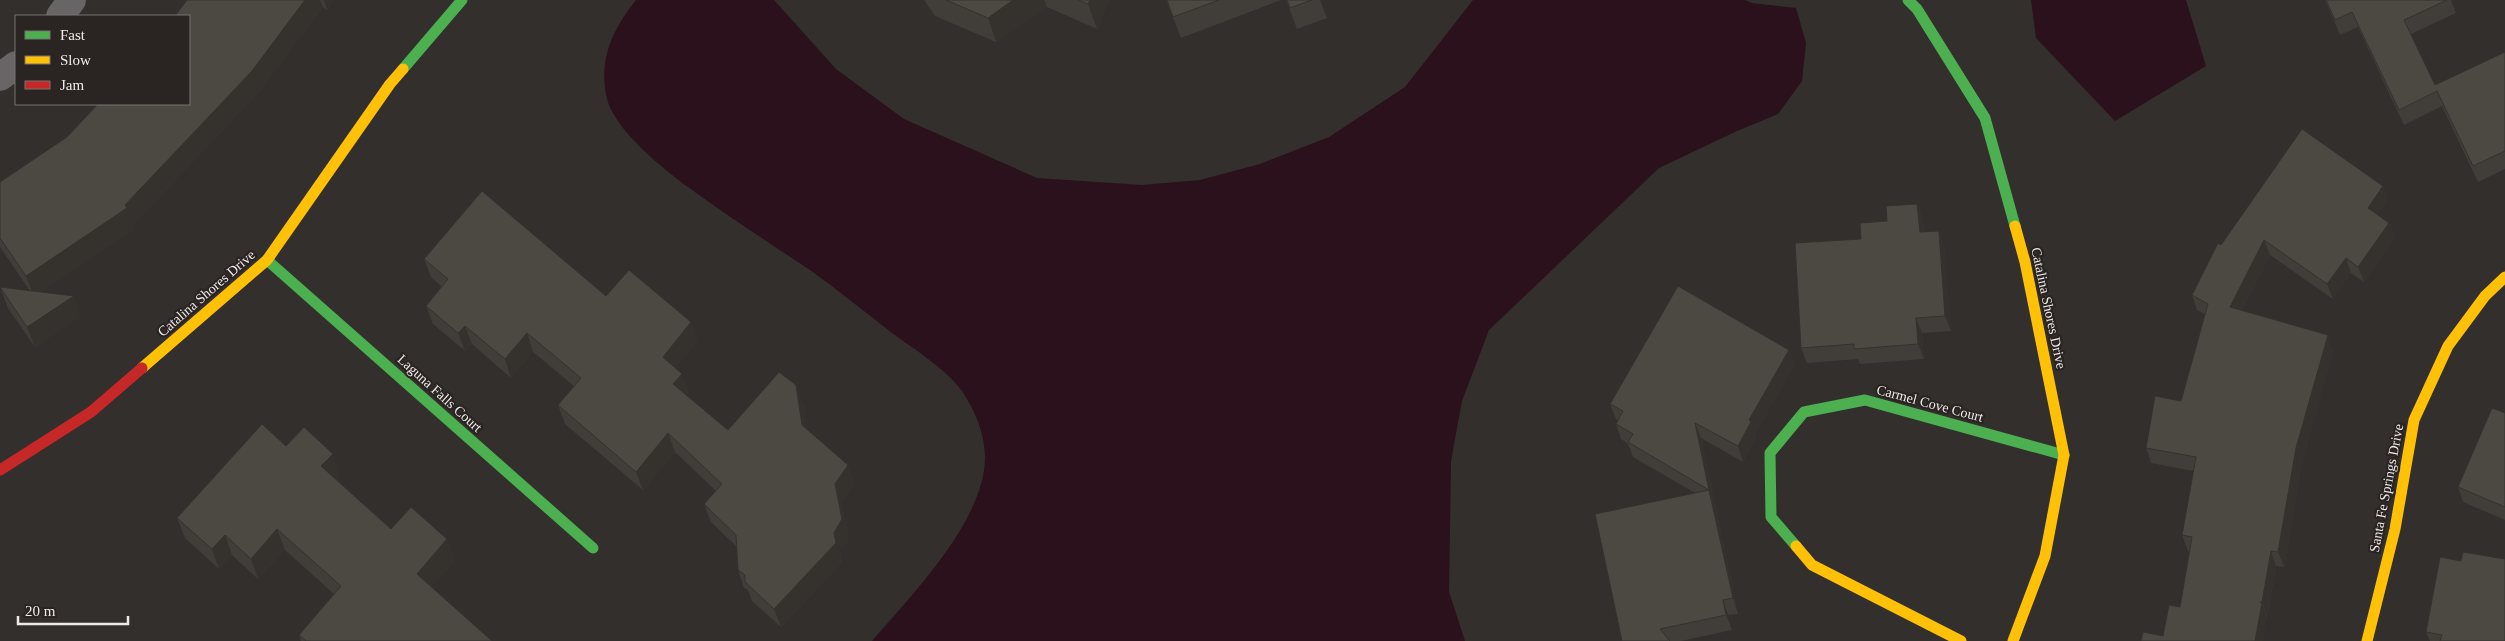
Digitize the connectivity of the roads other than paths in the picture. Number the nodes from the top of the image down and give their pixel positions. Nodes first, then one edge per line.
1 (72, 0) edge
2 (462, 0) edge
3 (1908, 0) edge
4 (61, 15) edge
5 (15, 66) edge
6 (0, 77) edge
7 (267, 260) junction
8 (2505, 277) edge
9 (2064, 455) junction
10 (0, 470) edge
11 (592, 548) dead end
12 (1961, 641) edge
13 (2013, 641) edge
14 (2367, 641) edge

1 - 4 street
2 - 7 street, Catalina Shores Drive
3 - 9 street, Catalina Shores Drive
5 - 6 street
7 - 10 street, Catalina Shores Drive
7 - 11 street, Laguna Falls Court
8 - 14 street, Santa Fe Springs Drive
9 - 12 street, Carmel Cove Court
9 - 13 street, Catalina Shores Drive

